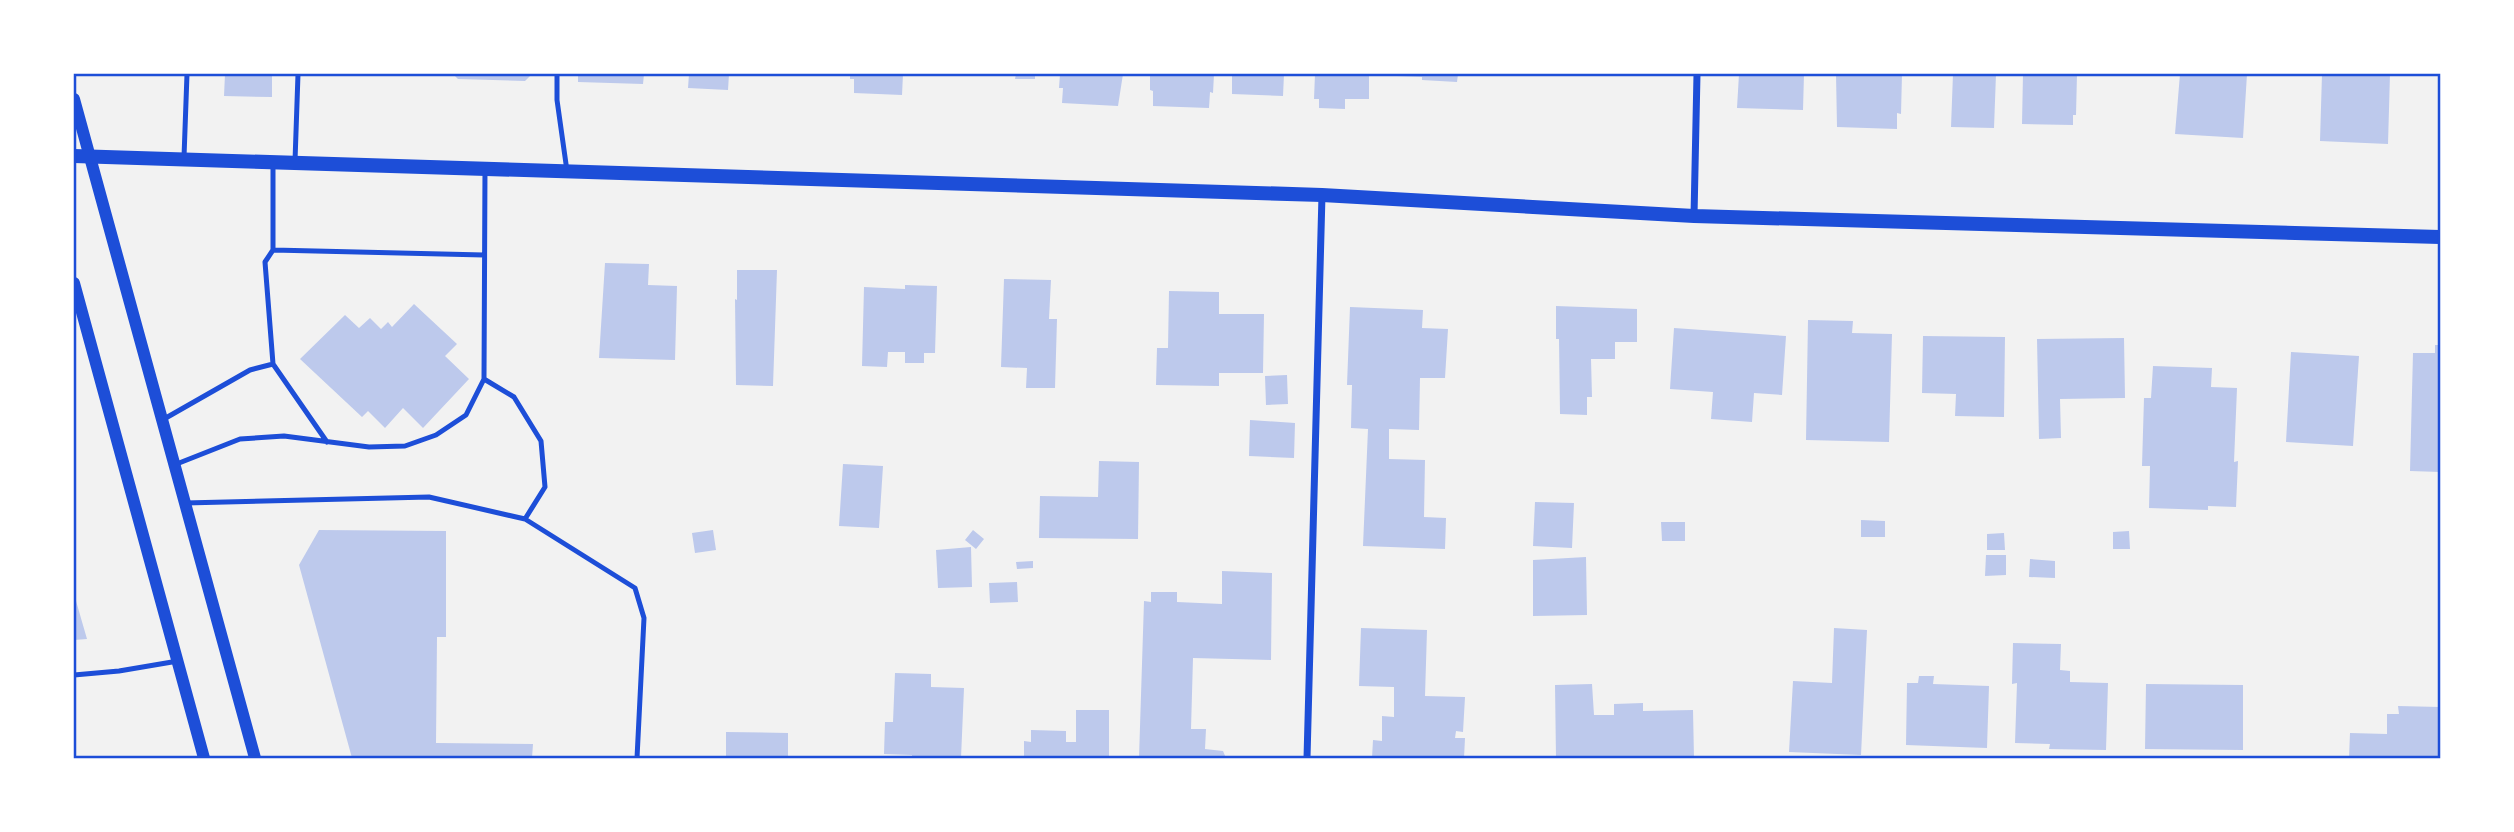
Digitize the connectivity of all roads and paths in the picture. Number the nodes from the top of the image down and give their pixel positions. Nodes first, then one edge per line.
1 (187, 74) edge
2 (298, 74) edge
3 (557, 74) edge
4 (1697, 74) edge
5 (74, 99) edge
6 (74, 156) edge
7 (90, 156) junction
8 (184, 160) junction
9 (273, 163) junction
10 (295, 164) junction
11 (485, 169) junction
12 (567, 172) junction
13 (1322, 195) junction
14 (1694, 216) junction
15 (2441, 237) edge
16 (273, 250) junction
17 (484, 255) junction
18 (74, 283) edge
19 (273, 364) junction
20 (484, 379) junction
21 (162, 421) junction
22 (327, 442) junction
23 (174, 465) junction
24 (185, 503) junction
25 (525, 519) junction
26 (177, 661) junction
27 (74, 675) edge
28 (204, 758) edge
29 (255, 758) edge
30 (637, 758) edge
31 (1307, 758) edge

1 - 8 lane
2 - 10 lane
3 - 12 lane
4 - 14 street
5 - 7 street
6 - 7 main road
7 - 8 main road
7 - 21 street
8 - 9 main road
9 - 10 main road
9 - 16 lane
10 - 11 main road
11 - 12 main road
11 - 17 lane
12 - 13 main road
13 - 14 main road
13 - 31 street
14 - 15 main road
16 - 17 lane
16 - 19 lane
17 - 20 lane
18 - 26 street
19 - 21 lane
19 - 22 lane
20 - 22 lane
20 - 25 lane
21 - 23 street
22 - 23 lane
23 - 24 street
24 - 25 lane
24 - 29 street
25 - 30 lane
26 - 27 lane
26 - 28 street

